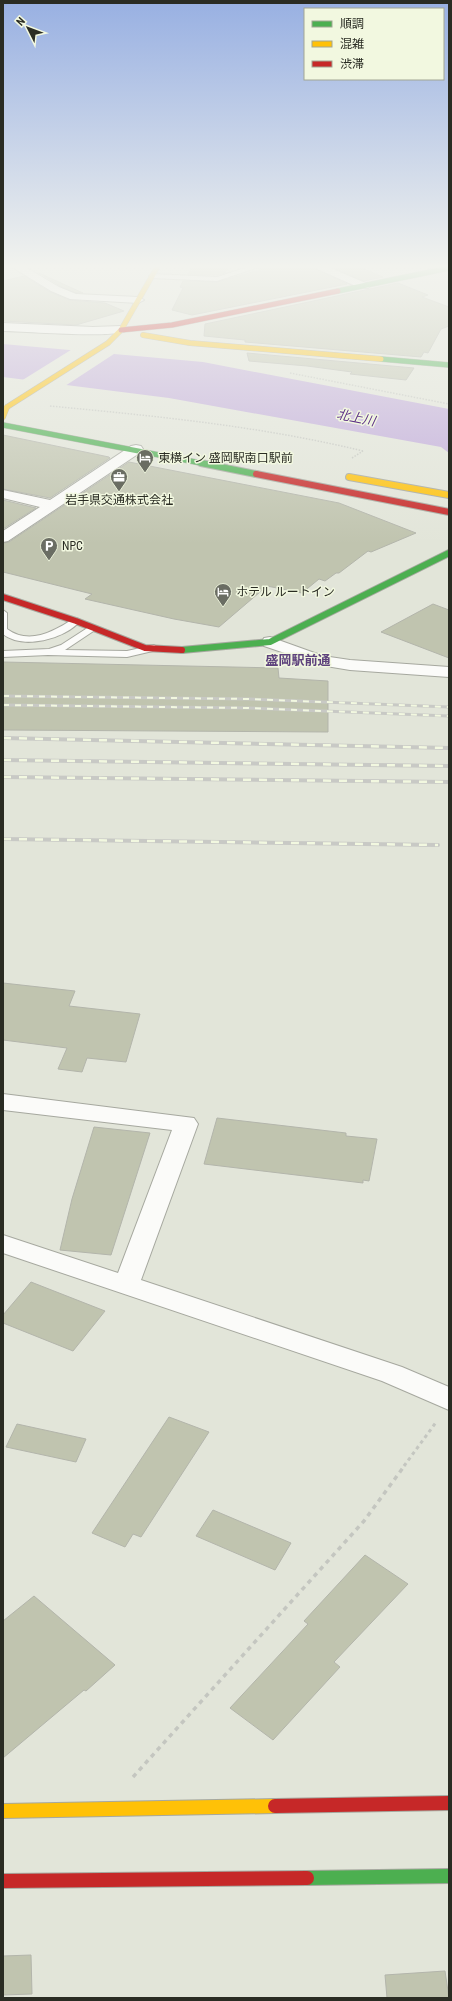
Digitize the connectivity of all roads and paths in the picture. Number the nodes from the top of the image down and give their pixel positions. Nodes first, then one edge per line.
1 (85, 357) edge
2 (367, 357) edge
3 (449, 364) edge
4 (287, 372) dead end
5 (449, 404) edge
6 (47, 406) dead end
7 (5, 407) edge
8 (3, 417) edge
9 (3, 425) edge
10 (56, 425) dead end
11 (136, 450) junction
12 (363, 451) dead end
13 (341, 475) dead end
14 (3, 494) edge
15 (449, 495) edge
16 (53, 505) junction
17 (449, 512) edge
18 (3, 538) edge
19 (449, 554) edge
20 (3, 597) edge
21 (3, 613) edge
22 (76, 621) junction
23 (92, 628) junction
24 (3, 639) edge
25 (26, 640) junction
26 (270, 642) junction
27 (155, 648) junction
28 (48, 652) junction
29 (3, 653) edge
30 (449, 672) edge
31 (3, 1102) edge
32 (3, 1244) edge
33 (126, 1284) junction
34 (444, 1408) edge
35 (129, 1782) dead end
36 (449, 1803) edge
37 (3, 1811) edge
38 (449, 1876) edge
39 (3, 1881) edge

1 - 7 street, bridge
2 - 3 street
4 - 5 path
6 - 12 path
7 - 8 street
8 - 10 street
9 - 11 street
11 - 16 street
11 - 17 street
13 - 15 street
14 - 16 street
16 - 18 street
19 - 26 street
20 - 22 street
21 - 25 lane
22 - 23 street
22 - 25 lane
23 - 27 street
23 - 28 lane
24 - 25 lane
26 - 27 street
26 - 30 street
27 - 28 lane
28 - 29 lane
31 - 33 street
32 - 33 street
33 - 34 street
34 - 35 path
36 - 37 street
38 - 39 street

